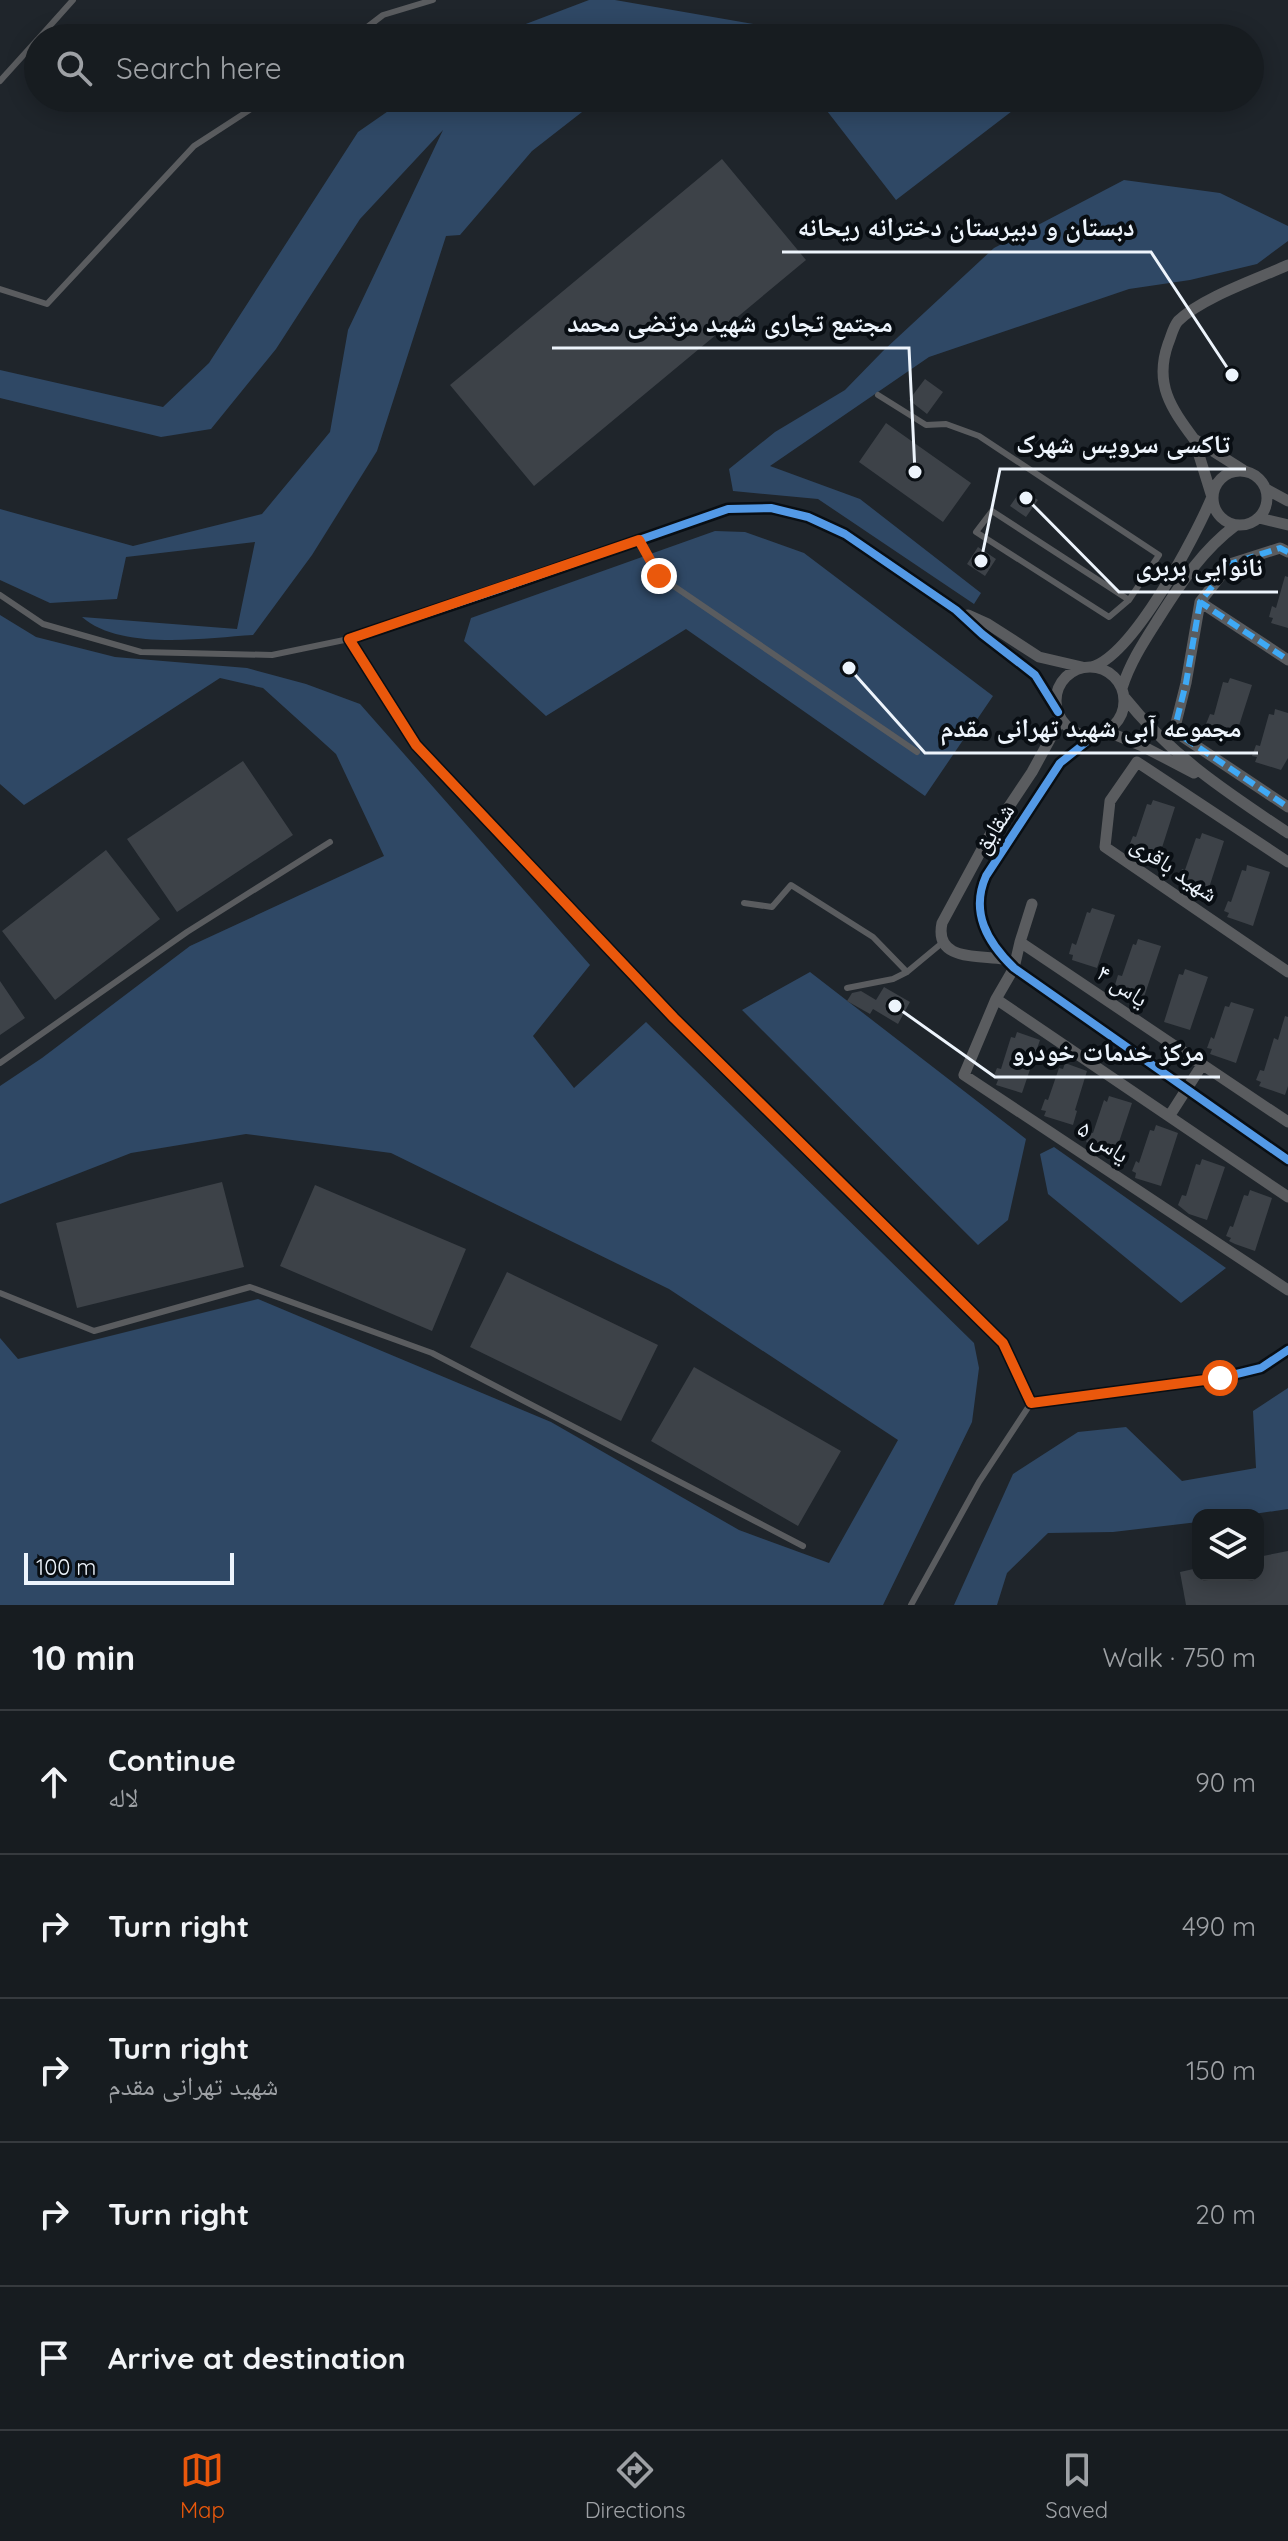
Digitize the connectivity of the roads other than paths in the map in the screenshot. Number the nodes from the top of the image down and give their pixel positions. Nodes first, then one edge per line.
1 (73, 0) edge
2 (433, 0) edge
3 (51, 24) edge
4 (371, 24) edge
5 (24, 54) edge
6 (0, 81) edge
7 (246, 112) edge
8 (1288, 265) edge
9 (0, 289) edge
10 (878, 395) dead end
11 (1194, 439) junction
12 (1243, 470) junction
13 (1266, 489) junction
14 (1212, 497) junction
15 (1288, 501) edge
16 (1259, 518) junction
17 (1236, 525) junction
18 (1288, 525) edge
19 (639, 540) junction
20 (1288, 552) edge
21 (0, 595) edge
22 (1129, 600) junction
23 (1200, 602) junction
24 (956, 610) junction
25 (349, 639) junction
26 (1288, 660) edge
27 (1087, 667) junction
28 (1123, 693) junction
29 (1059, 715) junction
30 (1174, 731) junction
31 (1100, 733) junction
32 (1165, 743) junction
33 (917, 752) dead end
34 (1154, 752) junction
35 (1146, 767) junction
36 (1209, 780) junction
37 (1288, 807) edge
38 (1288, 833) edge
39 (330, 842) dead end
40 (1288, 862) edge
41 (744, 903) dead end
42 (1032, 904) dead end
43 (1020, 942) junction
44 (942, 943) junction
45 (1004, 959) junction
46 (1014, 968) junction
47 (907, 972) junction
48 (1288, 972) edge
49 (847, 988) dead end
50 (996, 999) junction
51 (0, 1063) edge
52 (1202, 1065) junction
53 (1186, 1089) junction
54 (1170, 1115) junction
55 (1288, 1122) edge
56 (1288, 1160) edge
57 (1288, 1197) edge
58 (1288, 1290) edge
59 (0, 1293) edge
60 (1288, 1350) edge
61 (1031, 1403) junction
62 (803, 1546) dead end
63 (911, 1605) edge

1 - 3 lane
2 - 4 lane
5 - 6 lane
7 - 9 lane
8 - 11 street
10 - 22 lane
11 - 12 street
11 - 14 street
12 - 13 street
12 - 14 street
13 - 15 street
13 - 16 street
14 - 17 street
14 - 27 street
16 - 17 street
16 - 18 street
17 - 28 street
19 - 24 street
19 - 25 street
19 - 33 lane
20 - 23 street
21 - 25 lane
22 - 22 lane
23 - 26 street
23 - 30 street
24 - 27 street
24 - 29 street
25 - 61 street
27 - 28 street
27 - 29 street
28 - 31 street
28 - 32 street
29 - 31 street
29 - 44 street, شقایق
30 - 32 street
30 - 37 street
31 - 34 street
31 - 45 street, شقایق
32 - 36 street
34 - 35 street
34 - 36 street
35 - 40 street
35 - 48 street, شهید باقری
36 - 38 street
39 - 51 lane
41 - 47 lane
42 - 43 street
43 - 46 street
43 - 52 street, یاس ۴
44 - 45 street
44 - 47 lane
45 - 46 street, شقایق
46 - 50 street, یاس ۵
46 - 53 street, شقایق
47 - 49 lane
50 - 54 street
50 - 58 street, یاس ۵
52 - 53 street
52 - 55 street, یاس ۴
53 - 54 street
53 - 56 street, شقایق
54 - 57 street
59 - 62 lane
60 - 61 street
61 - 63 lane

